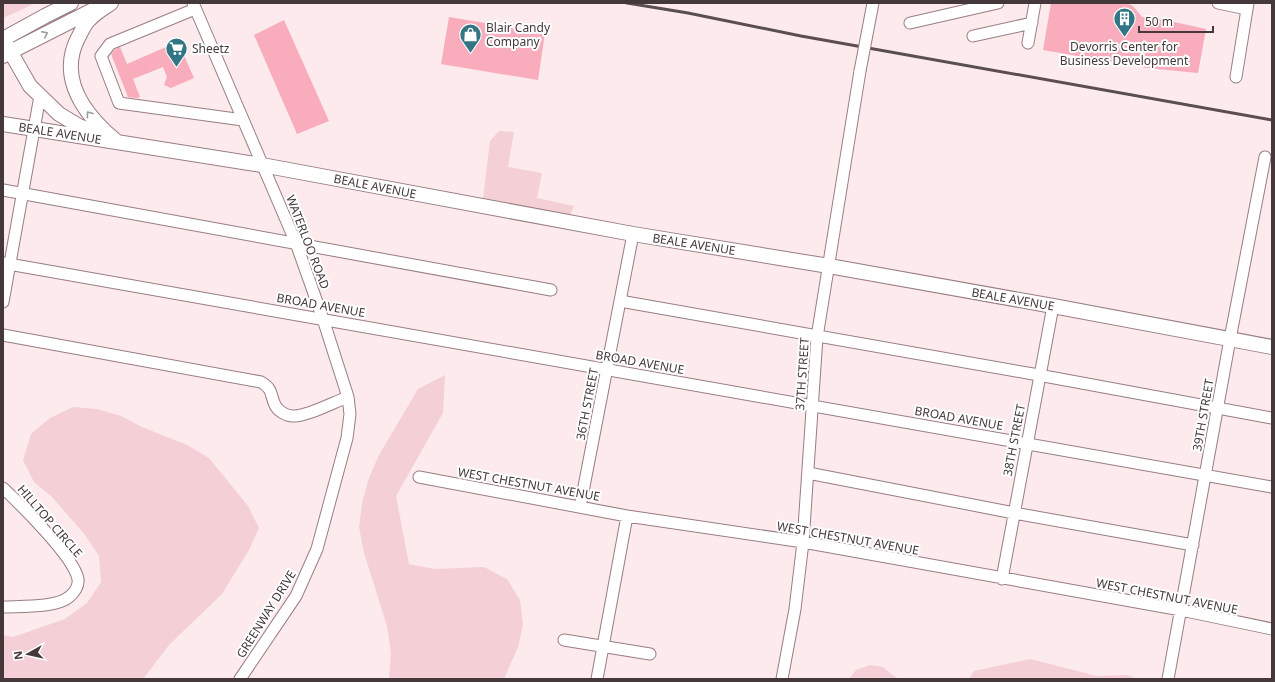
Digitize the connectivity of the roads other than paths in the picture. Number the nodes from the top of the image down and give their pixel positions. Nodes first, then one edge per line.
1 (71, 3) edge
2 (110, 3) edge
3 (873, 3) edge
4 (998, 3) edge
5 (1035, 3) edge
6 (1218, 3) edge
7 (194, 6) edge
8 (1248, 6) edge
9 (910, 23) dead end
10 (1032, 23) junction
11 (973, 36) dead end
12 (3, 39) edge
13 (1028, 44) dead end
14 (6, 54) edge
15 (1236, 77) dead end
16 (40, 96) junction
17 (243, 120) junction
18 (3, 124) edge
19 (34, 129) junction
20 (116, 142) junction
21 (1265, 157) dead end
22 (262, 165) junction
23 (3, 190) edge
24 (23, 193) junction
25 (633, 234) junction
26 (296, 242) junction
27 (6, 264) edge
28 (829, 266) junction
29 (551, 290) dead end
30 (620, 301) junction
31 (3, 302) edge
32 (1053, 306) junction
33 (323, 319) junction
34 (3, 335) edge
35 (817, 337) junction
36 (1230, 339) junction
37 (1272, 347) edge
38 (607, 369) junction
39 (1040, 375) junction
40 (348, 397) junction
41 (813, 406) junction
42 (1217, 408) junction
43 (1272, 418) edge
44 (1027, 443) junction
45 (339, 470) joint
46 (808, 473) junction
47 (1205, 475) junction
48 (419, 477) dead end
49 (1272, 487) edge
50 (3, 488) edge
51 (580, 507) junction
52 (1014, 513) junction
53 (628, 516) junction
54 (803, 542) junction
55 (1193, 546) junction
56 (1002, 579) junction
57 (3, 607) edge
58 (1181, 610) junction
59 (1272, 629) edge
60 (564, 640) dead end
61 (603, 647) junction
62 (650, 654) dead end
63 (240, 679) edge
64 (598, 679) edge
65 (782, 679) edge
66 (1168, 679) edge

1 - 12 main road
14 -> 2 main road
20 -> 2 main road
3 - 28 street, 37TH STREET, bridge
4 - 9 street
5 - 10 street
6 - 8 street
7 - 17 street, WATERLOO ROAD
7 - 17 street
8 - 15 street
10 - 11 street
10 - 13 street
12 - 14 main road, BEALE AVENUE
14 - 16 main road, BEALE AVENUE
16 - 19 street
16 - 20 main road, BEALE AVENUE
17 - 22 street, WATERLOO ROAD
18 - 19 main road, BEALE AVENUE
19 - 20 main road, BEALE AVENUE
19 - 24 street
20 - 22 main road, BEALE AVENUE
21 - 36 street, 39TH STREET
22 - 25 main road, BEALE AVENUE
22 - 26 street, WATERLOO ROAD
23 - 24 street
24 - 26 street
24 - 27 street
25 - 28 main road, BEALE AVENUE
25 - 30 street, 36TH STREET
26 - 29 street
26 - 33 street, WATERLOO ROAD
27 - 31 street
27 - 33 street, BROAD AVENUE
28 - 32 main road, BEALE AVENUE
28 - 35 street, 37TH STREET
30 - 35 street
30 - 38 street, 36TH STREET
32 - 36 main road, BEALE AVENUE
32 - 39 street, 38TH STREET
33 - 38 street, BROAD AVENUE
33 - 40 street, WATERLOO ROAD
34 - 40 street
35 - 39 street
35 - 41 street, 37TH STREET
36 - 37 main road, BEALE AVENUE
36 - 42 street, 39TH STREET
38 - 41 street, BROAD AVENUE
38 - 51 street, 36TH STREET
39 - 42 street
39 - 44 street, 38TH STREET
40 - 45 street, WATERLOO ROAD
41 - 44 street, BROAD AVENUE
41 - 46 street, 37TH STREET
42 - 43 street
42 - 47 street, 39TH STREET
44 - 47 street, BROAD AVENUE
44 - 52 street, 38TH STREET
45 - 63 street, GREENWAY DRIVE
46 - 52 street
46 - 54 street, 37TH STREET
47 - 49 street, BROAD AVENUE
47 - 55 street, 39TH STREET
48 - 51 street, WEST CHESTNUT AVENUE
50 - 57 street, HILLTOP CIRCLE
51 - 53 street, WEST CHESTNUT AVENUE
52 - 55 street
52 - 56 street, 38TH STREET
53 - 54 street, WEST CHESTNUT AVENUE
53 - 61 street
54 - 56 street, WEST CHESTNUT AVENUE
54 - 65 street, 37TH STREET
55 - 58 street, 39TH STREET
56 - 58 street, WEST CHESTNUT AVENUE
58 - 59 street, WEST CHESTNUT AVENUE
58 - 66 street, 39TH STREET
60 - 61 street
61 - 62 street
61 - 64 street

